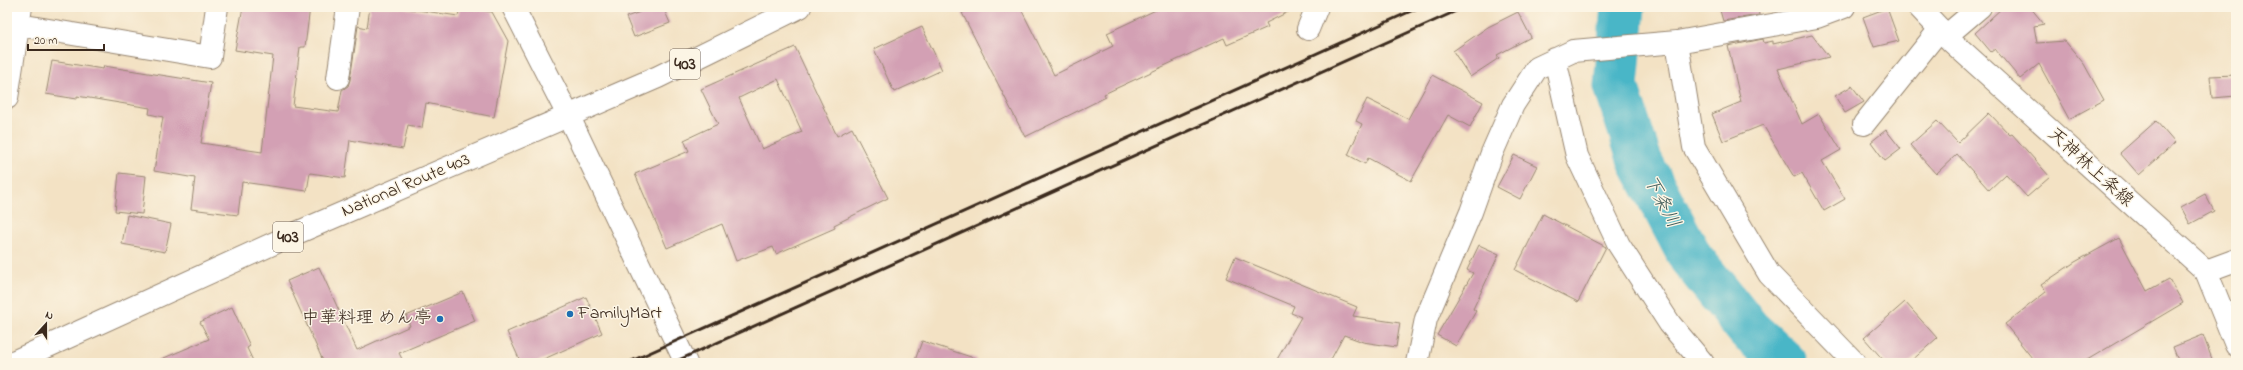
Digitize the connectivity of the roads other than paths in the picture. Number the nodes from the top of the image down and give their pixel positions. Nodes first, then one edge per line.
1 (217, 7) edge
2 (348, 7) edge
3 (513, 7) edge
4 (800, 7) edge
5 (1317, 7) edge
6 (1844, 7) edge
7 (1919, 7) edge
8 (1980, 7) edge
9 (15, 18) edge
10 (1308, 29) dead end
11 (1943, 32) junction
12 (1677, 42) junction
13 (1564, 55) junction
14 (338, 78) dead end
15 (7, 98) edge
16 (569, 117) junction
17 (1864, 124) dead end
18 (2236, 260) edge
19 (2206, 271) junction
20 (2236, 344) edge
21 (11, 363) edge
22 (686, 363) edge
23 (1417, 363) edge
24 (1703, 363) edge
25 (1855, 363) edge

1 - 9 main road
2 - 14 main road
3 - 16 main road
4 - 16 main road, National Route 403 / 403
5 - 10 main road
6 - 12 main road
7 - 11 main road, 天神林上条線
8 - 11 main road
9 - 15 main road
11 - 17 main road
11 - 19 main road, 天神林上条線
12 - 13 main road
12 - 25 main road
13 - 23 main road
13 - 24 main road
16 - 21 main road, National Route 403 / 403
16 - 22 main road
18 - 19 main road
19 - 20 main road, 天神林上条線

